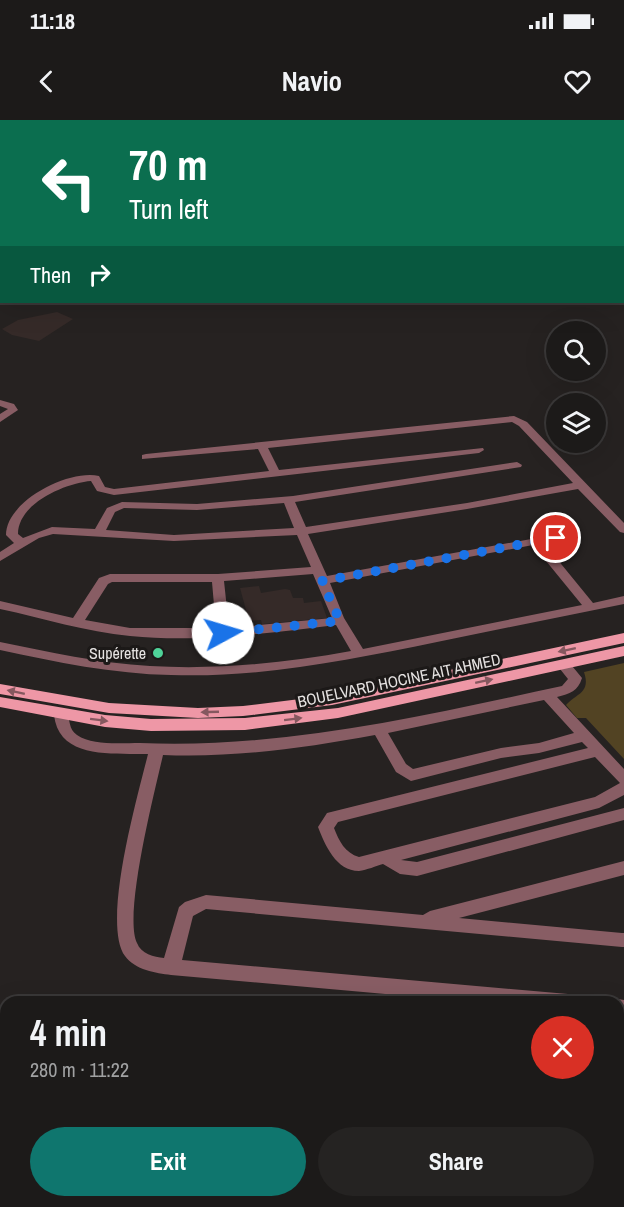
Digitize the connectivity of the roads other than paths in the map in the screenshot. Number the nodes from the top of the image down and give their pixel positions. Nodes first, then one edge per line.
1 (0, 403) edge
2 (0, 420) edge
3 (261, 444) junction
4 (479, 450) dead end
5 (146, 457) dead end
6 (517, 465) dead end
7 (275, 473) junction
8 (575, 485) junction
9 (288, 499) junction
10 (624, 530) edge
11 (302, 531) junction
12 (98, 534) junction
13 (575, 534) dead end
14 (536, 541) junction
15 (624, 542) edge
16 (22, 544) junction
17 (0, 557) edge
18 (320, 575) junction
19 (218, 578) junction
20 (624, 600) edge
21 (0, 605) edge
22 (590, 607) junction
23 (340, 621) junction
24 (77, 622) junction
25 (223, 633) junction
26 (624, 638) edge
27 (0, 646) edge
28 (624, 651) edge
29 (360, 654) junction
30 (563, 664) junction
31 (0, 688) edge
32 (548, 694) junction
33 (0, 702) edge
34 (61, 715) junction
35 (379, 729) junction
36 (583, 736) junction
37 (156, 751) junction
38 (598, 751) junction
39 (624, 779) edge
40 (624, 788) edge
41 (624, 814) edge
42 (386, 858) junction
43 (624, 868) edge
44 (419, 921) junction
45 (622, 940) dead end
46 (171, 967) junction
47 (500, 996) edge

1 - 2 street
3 - 5 street
3 - 7 street
3 - 8 street
4 - 7 street
6 - 9 street
7 - 16 street
8 - 10 street
8 - 11 street
8 - 15 street
9 - 11 street
9 - 12 street
11 - 12 street
11 - 18 street
12 - 16 street
13 - 14 street
14 - 18 street
14 - 22 street
16 - 17 street
18 - 19 street
18 - 23 street
19 - 24 street
19 - 25 street
20 - 22 street
21 - 24 street
22 - 29 street
23 - 25 street
23 - 29 street
24 - 25 street
26 -> 31 main road
27 - 29 street
28 - 30 main road, BOUELVARD HOCINE AIT AHMED
30 - 32 street
34 -> 30 main road, BOUELVARD HOCINE AIT AHMED
32 - 35 street
32 - 36 street
33 - 34 main road, BOUELVARD HOCINE AIT AHMED
34 - 37 street
35 - 36 street
35 - 37 street
36 - 38 street
37 - 46 street
38 - 39 street
38 - 42 street
40 - 42 street
41 - 42 street
43 - 44 street
44 - 45 street
44 - 46 street
46 - 47 street

